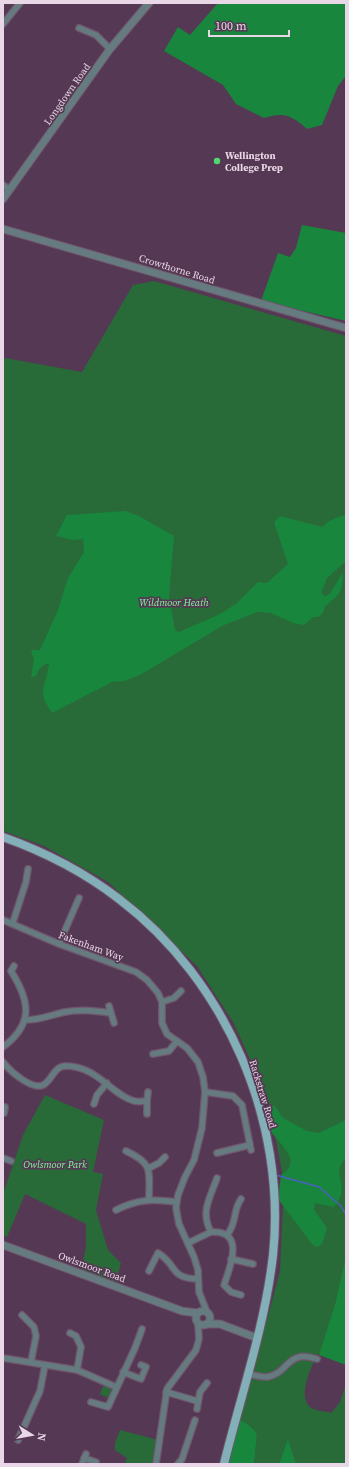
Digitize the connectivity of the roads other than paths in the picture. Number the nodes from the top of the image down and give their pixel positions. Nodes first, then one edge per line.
1 (20, 3) edge
2 (147, 4) edge
3 (3, 24) edge
4 (79, 28) dead end
5 (110, 49) junction
6 (3, 185) edge
7 (10, 190) junction
8 (3, 199) edge
9 (3, 229) edge
10 (346, 328) edge
11 (3, 837) edge
12 (28, 869) dead end
13 (79, 898) dead end
14 (3, 920) edge
15 (13, 922) junction
16 (58, 944) junction
17 (14, 966) dead end
18 (181, 991) dead end
19 (162, 1002) junction
20 (109, 1006) dead end
21 (111, 1013) junction
22 (25, 1020) junction
23 (114, 1023) dead end
24 (177, 1041) junction
25 (3, 1047) edge
26 (153, 1054) dead end
27 (3, 1062) edge
28 (8, 1068) junction
29 (3, 1072) edge
30 (107, 1083) junction
31 (148, 1092) dead end
32 (205, 1092) junction
33 (146, 1101) junction
34 (94, 1104) dead end
35 (3, 1107) edge
36 (4, 1113) dead end
37 (147, 1114) dead end
38 (126, 1151) dead end
39 (217, 1153) dead end
40 (165, 1157) dead end
41 (3, 1158) edge
42 (11, 1161) dead end
43 (149, 1168) junction
44 (217, 1178) dead end
45 (150, 1199) junction
46 (241, 1199) dead end
47 (176, 1202) junction
48 (116, 1210) dead end
49 (211, 1232) junction
50 (227, 1235) junction
51 (188, 1243) junction
52 (3, 1244) edge
53 (231, 1259) junction
54 (253, 1264) dead end
55 (149, 1271) dead end
56 (197, 1279) junction
57 (241, 1295) dead end
58 (201, 1300) junction
59 (174, 1308) junction
60 (198, 1313) junction
61 (208, 1313) junction
62 (22, 1315) dead end
63 (197, 1323) junction
64 (206, 1324) junction
65 (220, 1324) junction
66 (142, 1329) dead end
67 (70, 1333) dead end
68 (257, 1338) junction
69 (199, 1339) junction
70 (3, 1358) edge
71 (317, 1359) dead end
72 (31, 1362) junction
73 (45, 1365) junction
74 (141, 1365) dead end
75 (77, 1370) junction
76 (123, 1372) junction
77 (248, 1374) junction
78 (207, 1383) dead end
79 (116, 1387) junction
80 (166, 1392) junction
81 (197, 1401) junction
82 (91, 1402) dead end
83 (197, 1409) dead end
84 (195, 1420) dead end
85 (18, 1440) dead end
86 (84, 1459) edge
87 (96, 1462) dead end
88 (156, 1464) edge
89 (178, 1464) edge
90 (224, 1464) edge

1 - 3 street
2 - 5 street, Longdown Road
4 - 5 street
5 - 7 street, Longdown Road
6 - 7 street
7 - 8 street, Longdown Road
9 - 10 street, Crowthorne Road
11 - 68 main road, Rackstraw Road
12 - 15 street
13 - 16 street
14 - 15 street, Fakenham Way
15 - 16 street, Fakenham Way
16 - 19 street, Fakenham Way
17 - 22 street
18 - 19 street
19 - 24 street
20 - 21 street
21 - 22 street
21 - 23 street
22 - 25 street
24 - 26 street
24 - 32 street
27 - 28 street
28 - 29 street
28 - 30 street
30 - 33 street
30 - 34 street
31 - 33 street
32 - 39 street
32 - 47 street
33 - 37 street
35 - 36 street
38 - 43 street
40 - 43 street
41 - 42 street
43 - 45 street
44 - 49 street
45 - 47 street
45 - 48 street
46 - 50 street
47 - 51 street
49 - 50 street
49 - 51 street
50 - 53 street
51 - 56 street
52 - 59 street, Owlsmoor Road
53 - 54 street
53 - 57 street
55 - 56 street
56 - 58 street
58 - 60 street
58 - 61 street
59 - 60 street, Owlsmoor Road
59 - 63 street, Owlsmoor Road
60 - 61 street, Owlsmoor Road
60 - 63 street
61 - 64 street
61 - 65 street
62 - 72 street
63 - 64 street
63 - 69 street
64 - 65 street
64 - 69 street
65 - 68 street
66 - 76 street
67 - 75 street
68 - 77 main road, Rackstraw Road
69 - 80 street
70 - 72 street
71 - 77 street
72 - 73 street
73 - 75 street
73 - 85 street
74 - 76 street
75 - 79 street
76 - 79 street
77 - 90 main road, Rackstraw Road
78 - 81 street
79 - 82 street
80 - 81 street
80 - 88 street
81 - 83 street
84 - 89 street
86 - 87 street

